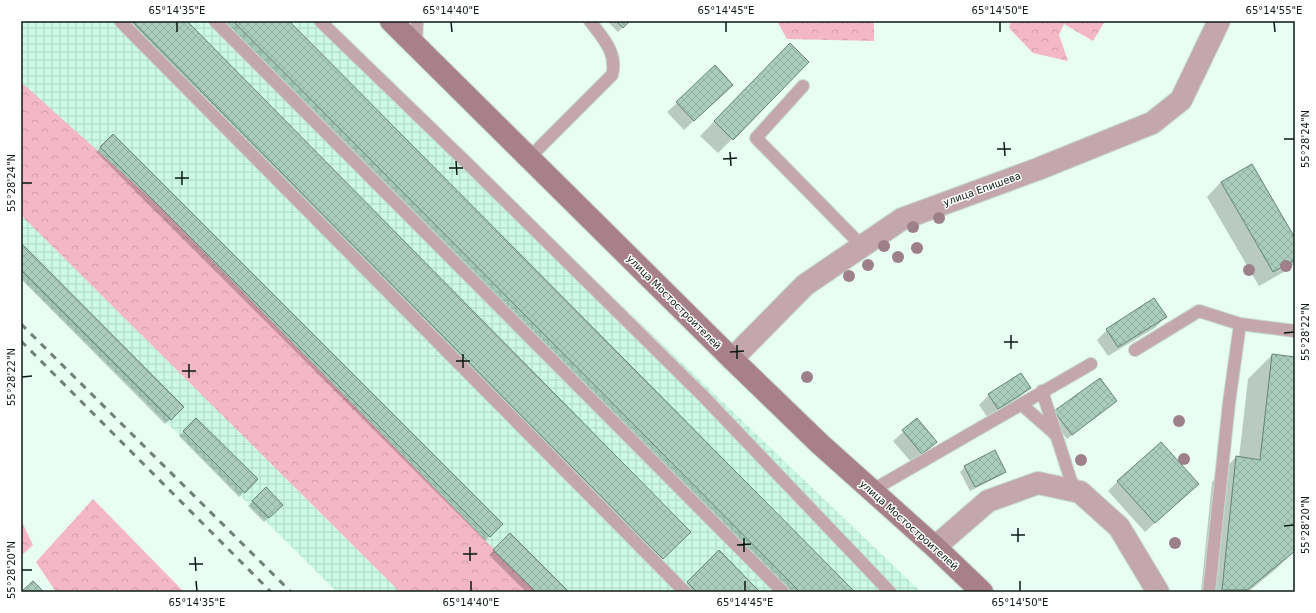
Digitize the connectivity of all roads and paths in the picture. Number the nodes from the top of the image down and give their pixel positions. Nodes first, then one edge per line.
1 (120, 21) edge
2 (215, 21) edge
3 (320, 21) edge
4 (391, 21) edge
5 (417, 21) edge
6 (590, 21) edge
7 (1219, 21) edge
8 (416, 46) junction
9 (803, 86) dead end
10 (529, 158) junction
11 (862, 246) junction
12 (1240, 324) junction
13 (1295, 331) edge
14 (1135, 350) dead end
15 (732, 359) junction
16 (1091, 364) dead end
17 (1042, 391) junction
18 (1021, 404) junction
19 (1056, 435) junction
20 (1074, 490) junction
21 (871, 491) junction
22 (934, 548) junction
23 (685, 592) edge
24 (783, 592) edge
25 (890, 592) edge
26 (982, 592) edge
27 (1158, 592) edge
28 (1209, 592) edge

1 - 23 lane
2 - 24 lane
3 - 25 lane
4 - 8 main road, улица Мостостроителей
5 - 8 lane
6 - 10 lane
7 - 11 street, улица Епишева
8 - 10 main road, улица Мостостроителей
9 - 11 lane
10 - 15 main road, улица Мостостроителей
11 - 15 street, улица Епишева
12 - 13 lane
12 - 14 lane
12 - 28 lane
15 - 21 main road, улица Мостостроителей
16 - 17 lane
17 - 18 lane
17 - 19 lane
18 - 19 lane
18 - 21 lane
19 - 20 lane
20 - 22 street
20 - 27 street
21 - 22 main road, улица Мостостроителей
22 - 26 main road, улица Мостостроителей

